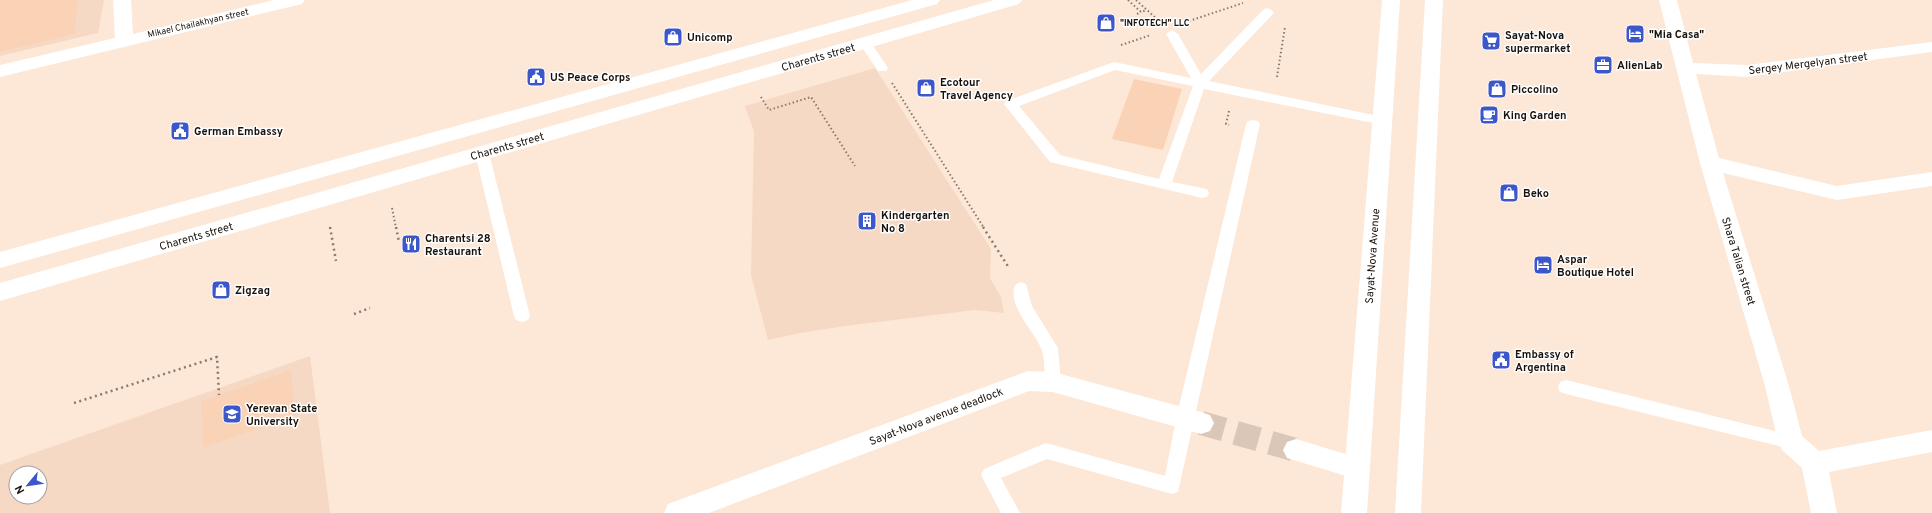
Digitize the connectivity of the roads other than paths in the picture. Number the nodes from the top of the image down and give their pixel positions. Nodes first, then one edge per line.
1 (122, 0) edge
2 (296, 0) edge
3 (931, 0) edge
4 (1013, 0) edge
5 (1392, 0) edge
6 (1434, 0) edge
7 (1668, 0) edge
8 (1268, 12) dead end
9 (1172, 34) dead end
10 (124, 41) junction
11 (865, 43) junction
12 (1932, 47) edge
13 (882, 68) dead end
14 (1684, 68) junction
15 (0, 71) edge
16 (1200, 83) junction
17 (1383, 121) junction
18 (1253, 124) dead end
19 (482, 154) junction
20 (1710, 163) junction
21 (1932, 179) edge
22 (1164, 185) junction
23 (1202, 193) dead end
24 (0, 260) edge
25 (1021, 288) dead end
26 (0, 292) edge
27 (522, 316) dead end
28 (1053, 382) junction
29 (1566, 387) dead end
30 (1193, 421) junction
31 (1932, 441) edge
32 (1791, 442) junction
33 (1296, 450) tunnel mouth
34 (1814, 463) junction
35 (1356, 468) junction
36 (677, 513) edge
37 (1011, 513) edge
38 (1354, 513) edge
39 (1408, 513) edge
40 (1824, 513) edge

1 - 10 main road
2 - 10 main road, Mikael Chailakhyan street
3 - 24 main road
4 - 11 main road, Charents street
5 - 17 main road, Sayat-Nova Avenue
6 - 39 main road
7 - 14 main road, Shara Talian street
8 - 16 lane
9 - 16 lane
10 - 15 main road, Mikael Chailakhyan street
11 - 13 lane
11 - 19 main road, Charents street
12 - 14 main road, Sergey Mergelyan street
14 - 20 main road, Shara Talian street
16 - 17 lane
16 - 22 lane
16 - 22 lane
17 - 35 main road, Sayat-Nova Avenue
18 - 30 lane
19 - 26 main road, Charents street
19 - 27 lane
20 - 21 main road
20 - 32 main road, Shara Talian street
22 - 23 lane
25 - 28 lane
28 - 30 main road, Sayat-Nova avenue deadlock
28 - 36 main road, Sayat-Nova avenue deadlock
29 - 32 lane
30 - 37 lane
31 - 34 main road
32 - 34 main road
33 - 35 main road
34 - 40 main road
35 - 38 main road, Sayat-Nova Avenue

